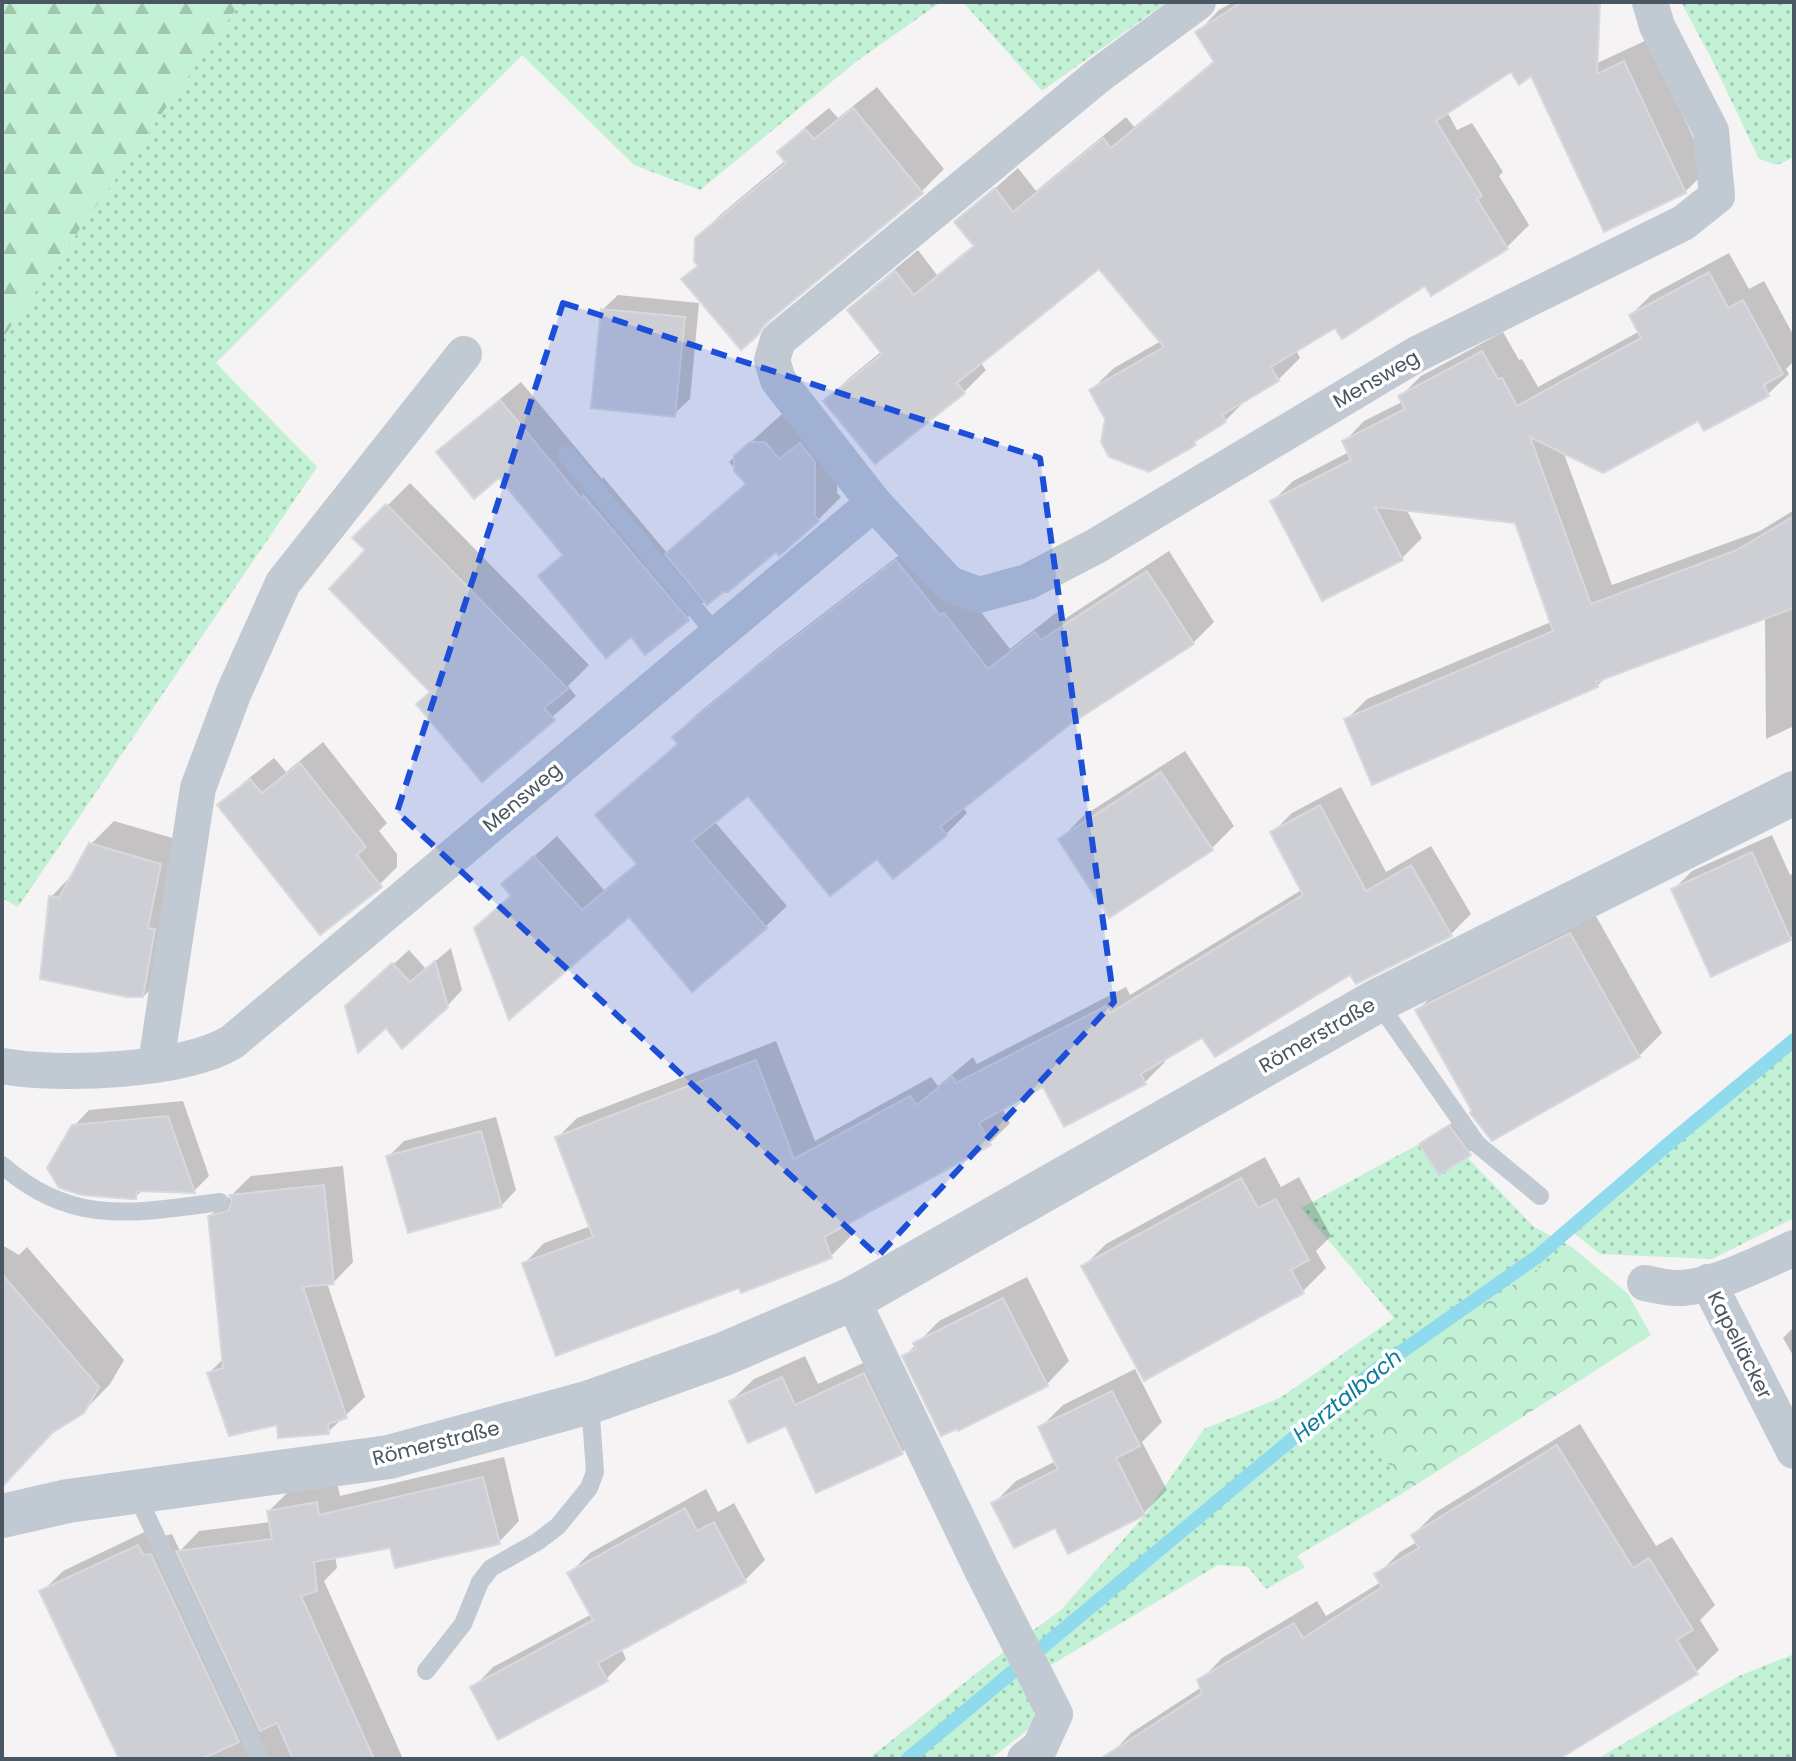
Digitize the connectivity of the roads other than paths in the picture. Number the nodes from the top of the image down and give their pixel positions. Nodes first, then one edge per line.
1 (1198, 2) edge
2 (1650, 2) edge
3 (464, 354) dead end
4 (567, 455) dead end
5 (874, 503) junction
6 (716, 634) junction
7 (1794, 793) edge
8 (1377, 1001) junction
9 (156, 1063) junction
10 (2, 1066) edge
11 (2, 1165) edge
12 (1540, 1196) dead end
13 (220, 1202) dead end
14 (1794, 1248) edge
15 (1708, 1282) junction
16 (1645, 1283) dead end
17 (852, 1299) junction
18 (590, 1402) junction
19 (1794, 1451) edge
20 (135, 1491) junction
21 (2, 1516) edge
22 (426, 1671) dead end
23 (1037, 1755) edge
24 (260, 1759) edge

1 - 5 street, Mensweg
2 - 5 street, Mensweg
3 - 9 street
4 - 6 lane
5 - 6 street, Mensweg
6 - 9 street, Mensweg
7 - 8 street, Römerstraße
8 - 12 lane
8 - 17 street, Römerstraße
9 - 10 street, Mensweg
11 - 13 lane
14 - 15 street, Kapelläcker
15 - 16 street, Kapelläcker
15 - 19 street, Kapelläcker
17 - 18 street, Römerstraße
17 - 23 street
18 - 20 street, Römerstraße
18 - 22 lane
20 - 21 street, Römerstraße
20 - 24 lane

